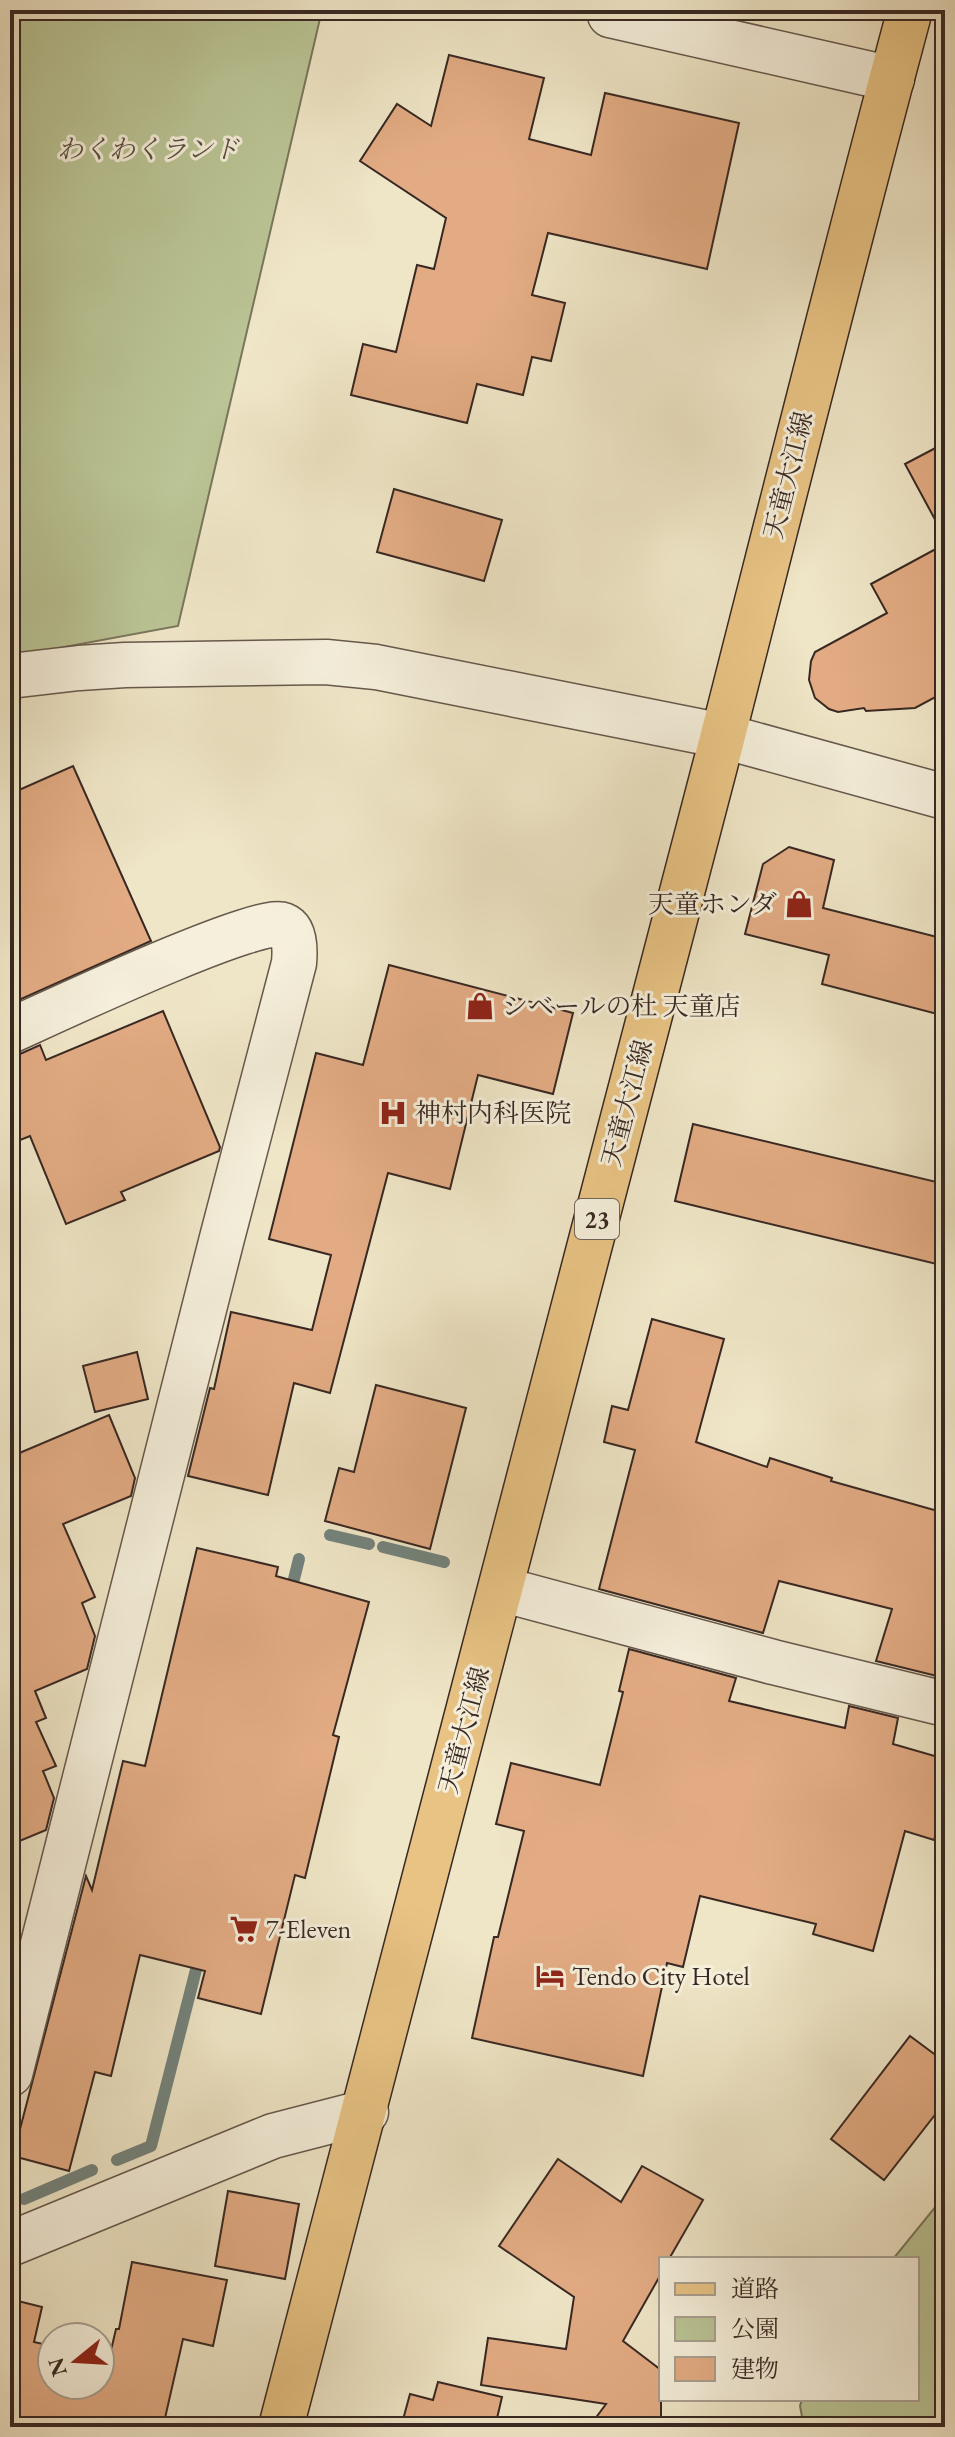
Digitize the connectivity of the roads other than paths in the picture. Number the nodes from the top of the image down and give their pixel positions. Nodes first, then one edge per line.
1 (910, 10) edge
2 (610, 15) dead end
3 (892, 79) junction
4 (10, 676) edge
5 (723, 736) junction
6 (945, 797) edge
7 (10, 1031) edge
8 (501, 1589) junction
9 (945, 1704) edge
10 (10, 2074) edge
11 (366, 2112) junction
12 (10, 2244) edge
13 (281, 2427) edge

1 - 3 main road, 天童大江線 / 23
2 - 3 street
3 - 5 main road, 天童大江線 / 23
4 - 5 street
5 - 6 street
5 - 8 main road, 天童大江線 / 23
7 - 10 street
8 - 9 street
8 - 11 main road, 天童大江線 / 23
11 - 12 street
11 - 13 main road, 天童大江線 / 23

